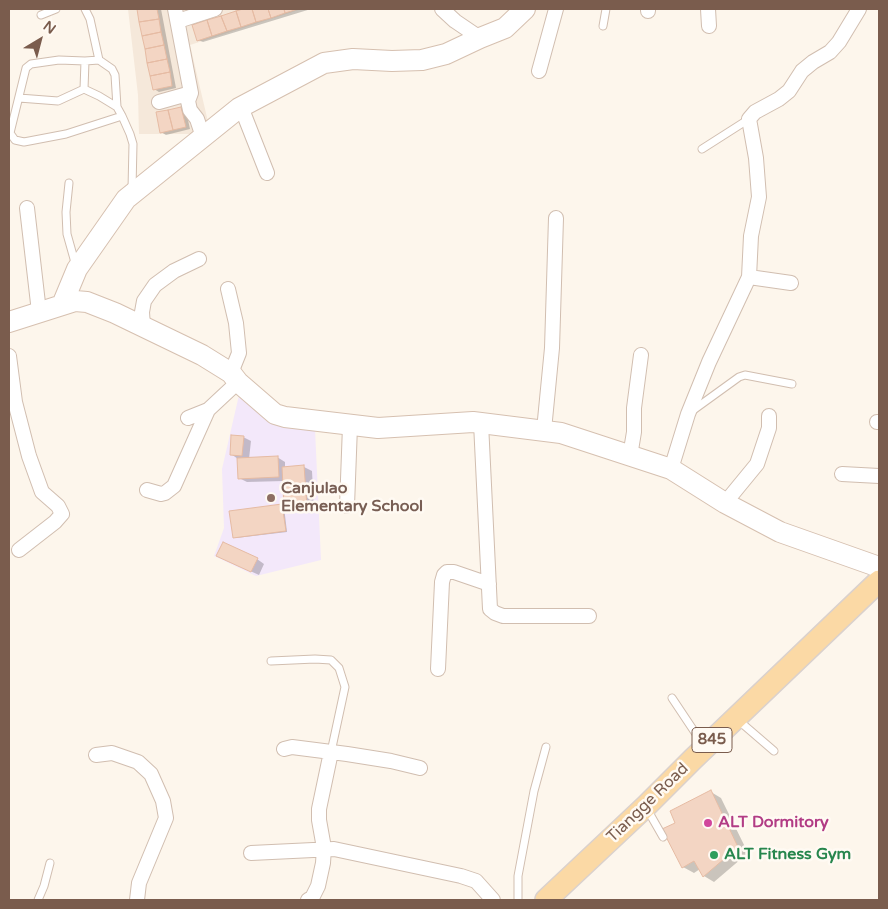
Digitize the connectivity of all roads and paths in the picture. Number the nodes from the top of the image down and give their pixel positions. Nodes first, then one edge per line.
1 (56, 9) edge
2 (85, 9) edge
3 (215, 9) edge
4 (442, 9) edge
5 (525, 9) edge
6 (556, 9) edge
7 (606, 9) edge
8 (708, 9) edge
9 (859, 9) edge
10 (41, 15) dead end
11 (176, 15) edge
12 (604, 26) dead end
13 (709, 26) dead end
14 (480, 38) junction
15 (99, 60) junction
16 (85, 61) junction
17 (539, 70) dead end
18 (84, 89) junction
19 (191, 93) junction
20 (19, 98) junction
21 (158, 102) dead end
22 (117, 107) junction
23 (239, 108) junction
24 (122, 116) junction
25 (749, 119) junction
26 (200, 128) junction
27 (702, 149) dead end
28 (267, 173) dead end
29 (69, 183) dead end
30 (132, 194) junction
31 (27, 208) dead end
32 (556, 218) dead end
33 (199, 259) dead end
34 (77, 269) junction
35 (749, 277) junction
36 (791, 283) dead end
37 (228, 289) dead end
38 (62, 304) junction
39 (39, 312) junction
40 (9, 322) edge
41 (143, 327) junction
42 (641, 355) dead end
43 (9, 356) edge
44 (235, 378) junction
45 (792, 384) dead end
46 (208, 410) junction
47 (688, 414) junction
48 (769, 416) dead end
49 (188, 418) dead end
50 (481, 423) junction
51 (350, 426) junction
52 (544, 430) junction
53 (630, 456) junction
54 (671, 469) junction
55 (842, 474) dead end
56 (879, 476) edge
57 (147, 490) dead end
58 (725, 503) junction
59 (347, 506) dead end
60 (19, 550) dead end
61 (879, 567) edge
62 (879, 581) edge
63 (489, 584) junction
64 (589, 616) dead end
65 (270, 662) dead end
66 (438, 669) dead end
67 (672, 698) dead end
68 (736, 718) junction
69 (546, 747) dead end
70 (705, 747) junction
71 (284, 749) dead end
72 (774, 751) dead end
73 (331, 752) junction
74 (96, 755) dead end
75 (420, 768) dead end
76 (646, 806) junction
77 (662, 837) dead end
78 (324, 848) junction
79 (251, 853) dead end
80 (50, 863) dead end
81 (38, 900) edge
82 (137, 900) edge
83 (308, 900) edge
84 (493, 900) edge
85 (518, 900) edge
86 (546, 900) edge

1 - 10 lane
2 - 15 lane
3 - 11 street
4 - 14 street
5 - 14 street
6 - 17 street
7 - 12 lane
8 - 13 street
9 - 25 street
11 - 19 street
14 - 23 street
15 - 16 lane
15 - 22 lane
16 - 18 lane
16 - 20 lane
18 - 20 lane
18 - 22 lane
19 - 21 street
19 - 26 street
20 - 24 lane
22 - 24 lane
23 - 26 street
23 - 28 street
24 - 30 lane
25 - 27 lane
25 - 35 street
26 - 30 street
29 - 34 lane
30 - 34 street
31 - 39 street
32 - 52 street
33 - 41 street
34 - 38 street
35 - 36 street
35 - 47 street
37 - 44 street
38 - 39 street
38 - 41 street
39 - 40 street
41 - 44 street
42 - 53 street
43 - 60 street
44 - 46 street
44 - 51 street
45 - 47 lane
46 - 49 street
46 - 57 street
47 - 54 street
48 - 58 street
50 - 51 street
50 - 52 street
50 - 63 street
51 - 59 street
52 - 53 street
53 - 54 street
54 - 58 street
55 - 56 street
58 - 61 street
62 - 68 main road, Tiangge Road / 845
63 - 64 street
63 - 66 street
65 - 73 lane
67 - 70 lane
68 - 70 main road, Tiangge Road / 845
68 - 72 lane
69 - 85 lane
70 - 76 main road, Tiangge Road / 845
71 - 73 street
73 - 75 street
73 - 78 street
74 - 82 street
76 - 77 lane
76 - 86 main road, Tiangge Road / 845
78 - 79 street
78 - 83 street
78 - 84 street
80 - 81 lane

